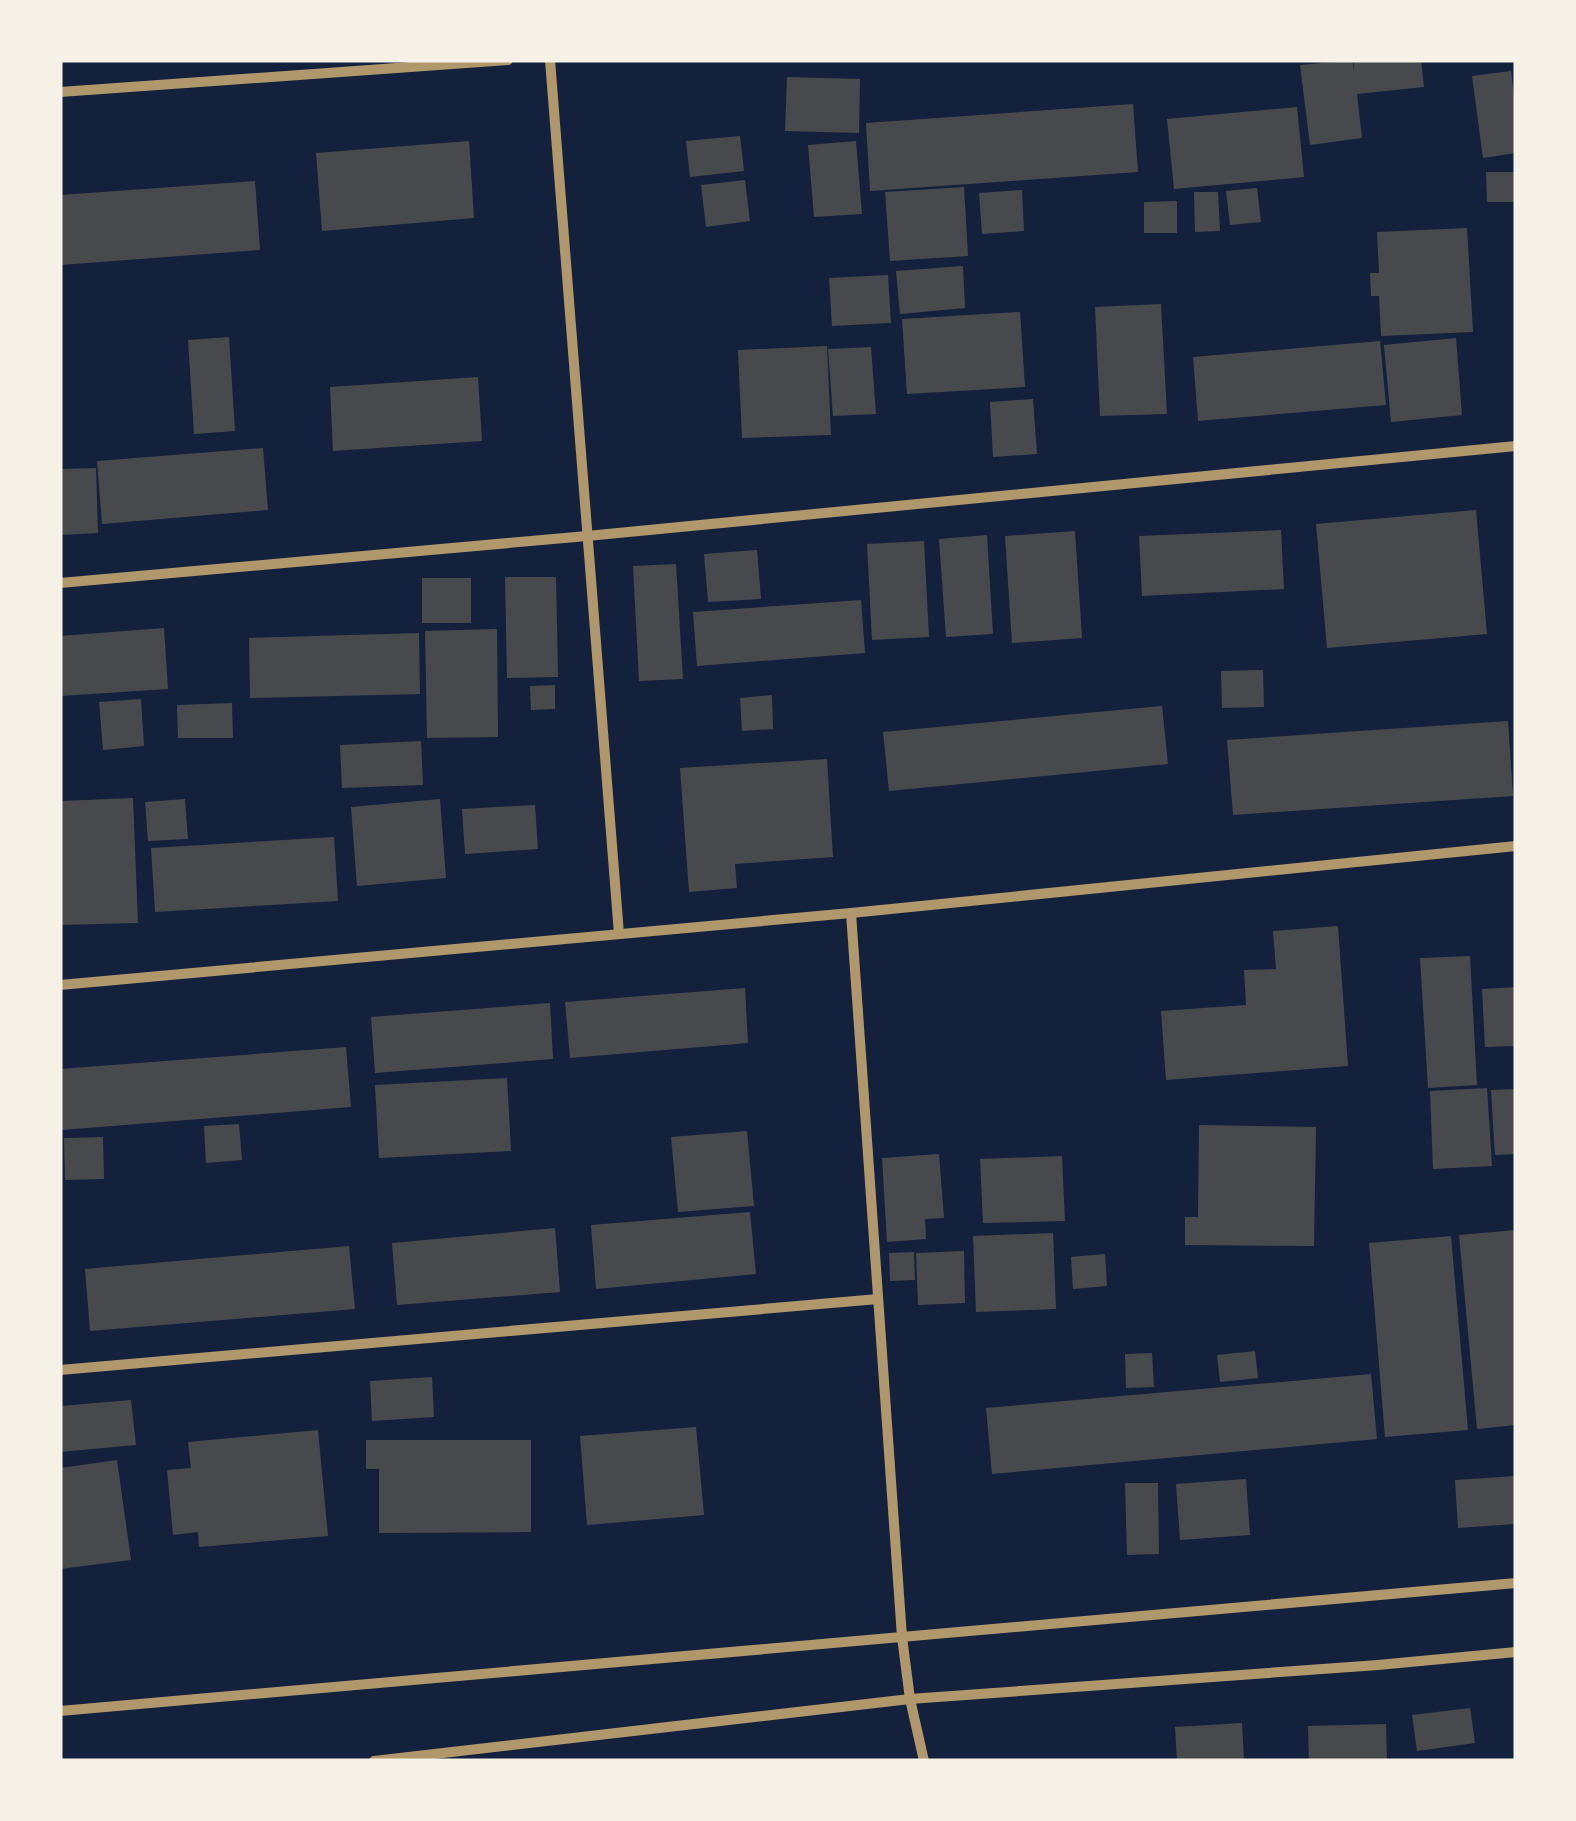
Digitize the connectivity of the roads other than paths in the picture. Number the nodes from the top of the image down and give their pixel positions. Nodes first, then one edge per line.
1 (508, 60) edge
2 (550, 60) edge
3 (60, 92) edge
4 (1516, 446) edge
5 (587, 536) junction
6 (60, 583) edge
7 (1516, 846) edge
8 (851, 913) junction
9 (619, 934) junction
10 (60, 985) edge
11 (878, 1299) junction
12 (60, 1370) edge
13 (1516, 1583) edge
14 (902, 1636) junction
15 (1516, 1652) edge
16 (910, 1699) junction
17 (60, 1711) edge
18 (374, 1761) edge
19 (924, 1761) edge

1 - 3 street
2 - 5 street
4 - 5 street
5 - 6 street
5 - 9 street
7 - 8 street
8 - 9 street
8 - 11 street
9 - 10 street
11 - 12 street
11 - 14 street
13 - 14 street
14 - 16 street
14 - 17 street
15 - 16 street
16 - 18 street
16 - 19 street

